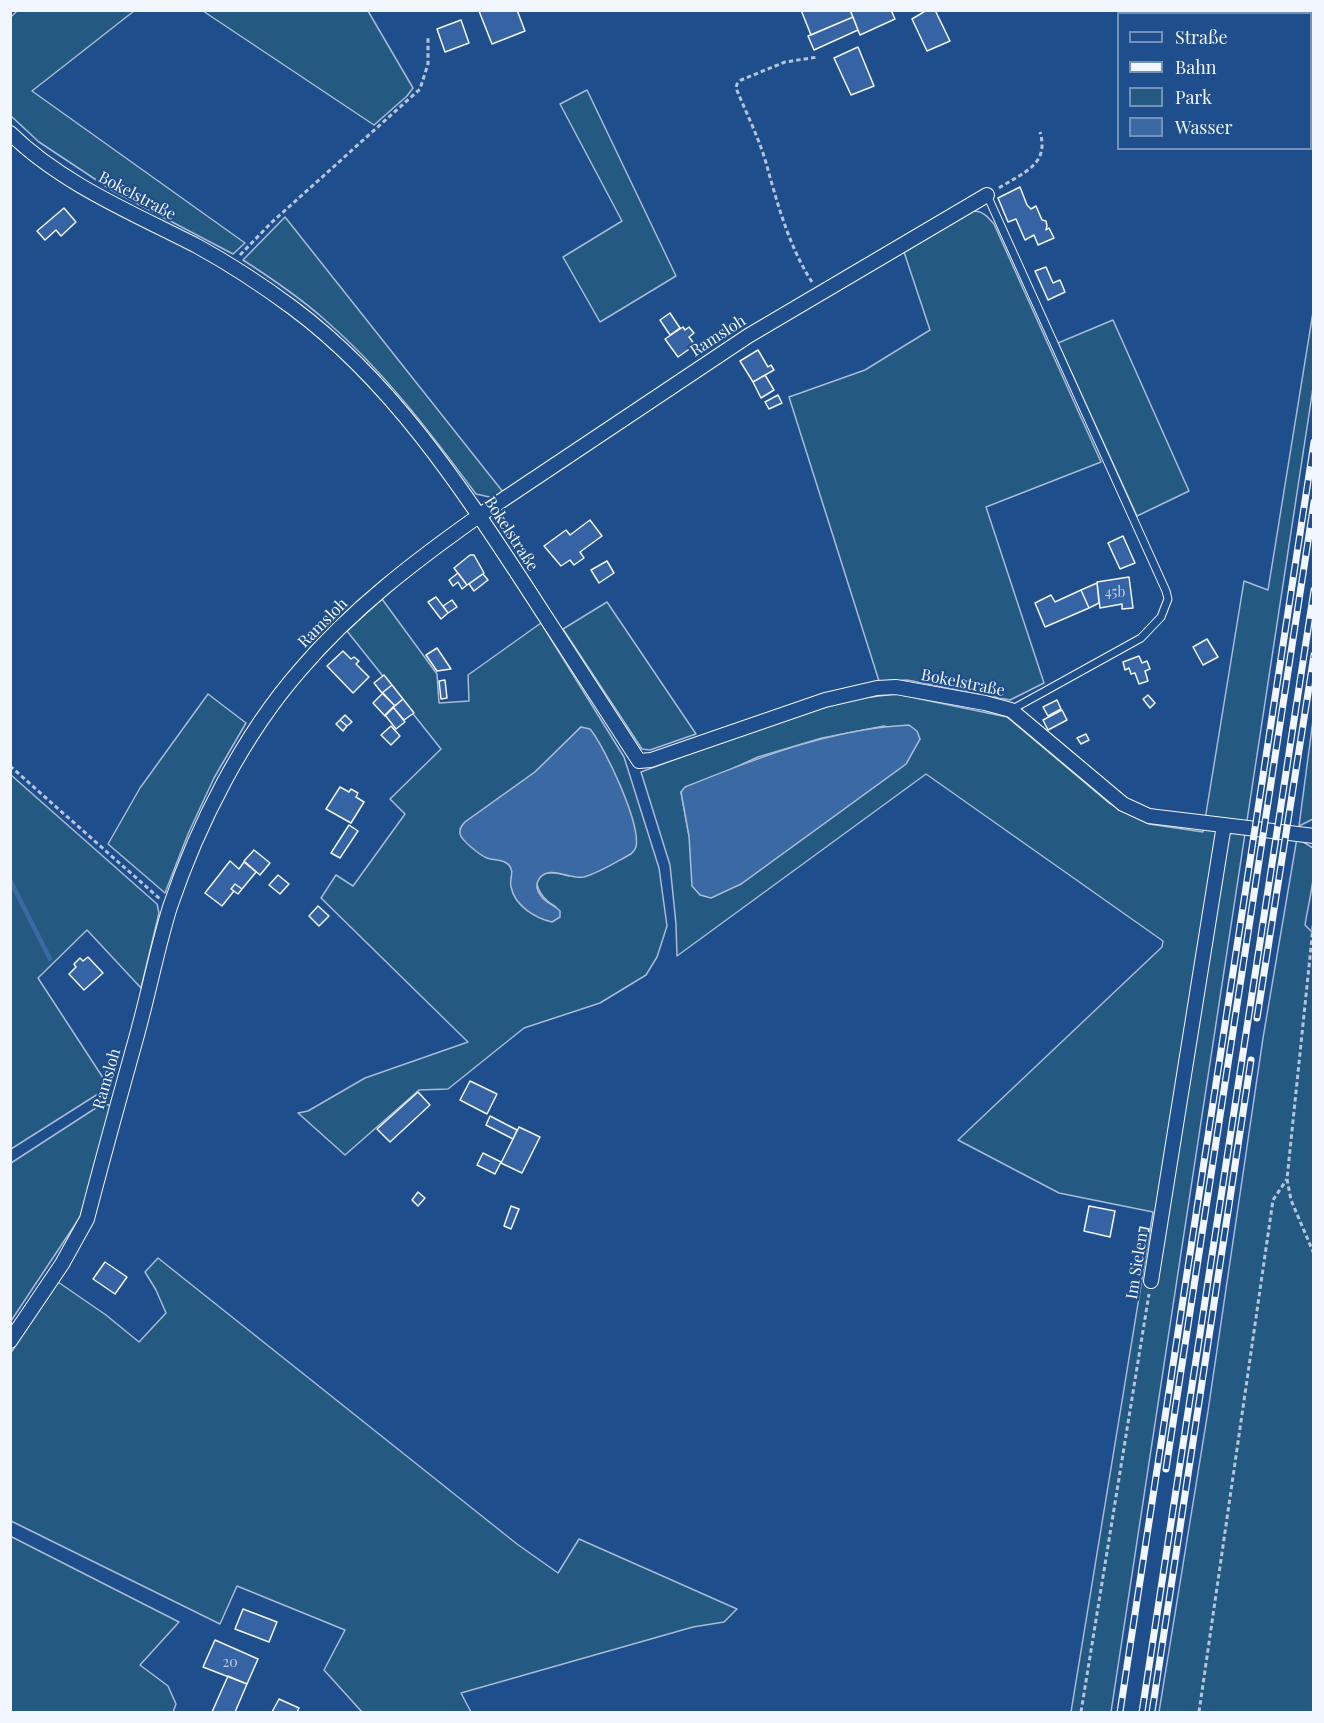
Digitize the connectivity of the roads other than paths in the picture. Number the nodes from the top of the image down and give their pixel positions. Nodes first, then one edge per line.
1 (10, 133) edge
2 (987, 195) joint
3 (480, 515) junction
4 (1011, 710) junction
5 (1224, 825) junction
6 (1314, 836) edge
7 (1151, 1281) road end
8 (10, 1341) edge

1 - 3 street, Bokelstraße
2 - 3 street, Ramsloh
2 - 4 lane, Bokelstraße
3 - 4 street, Bokelstraße
3 - 8 street, Ramsloh
4 - 5 street, Bokelstraße
5 - 6 street, Bokelstraße
5 - 7 street, Im Sielen

